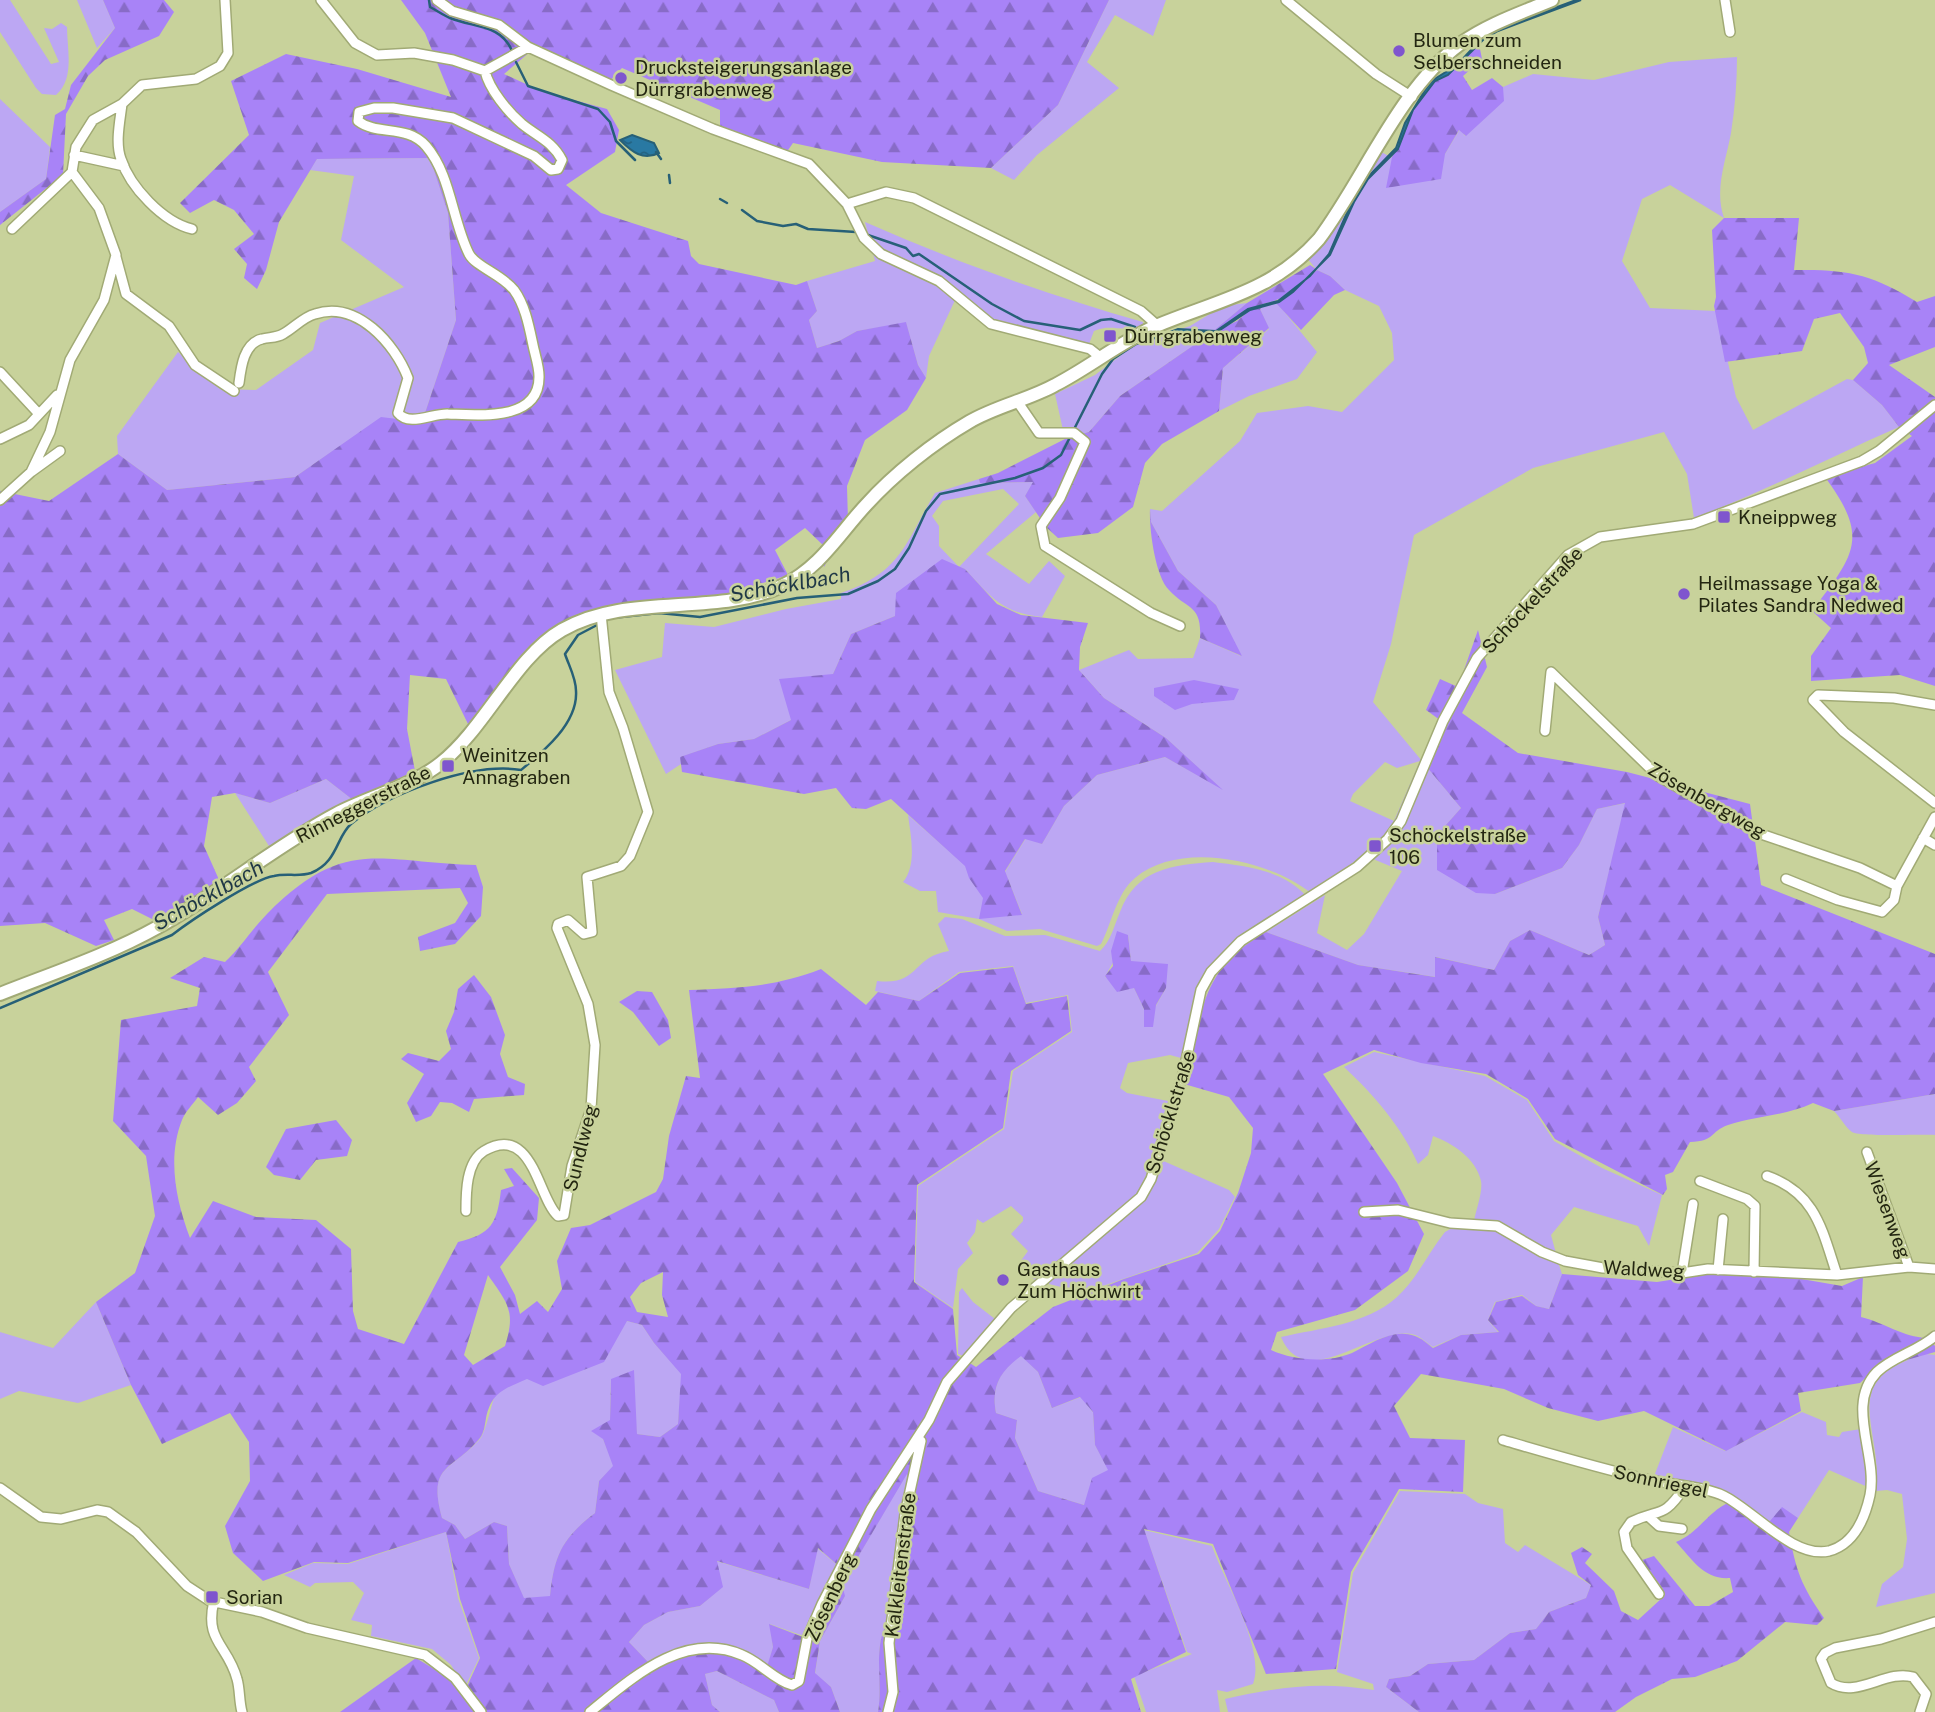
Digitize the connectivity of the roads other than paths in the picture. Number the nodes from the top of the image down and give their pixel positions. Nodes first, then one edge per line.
1 (225, 0) edge
2 (321, 0) edge
3 (437, 0) edge
4 (1286, 0) edge
5 (1552, 0) edge
6 (1726, 0) edge
7 (1730, 32) dead end
8 (528, 47) junction
9 (485, 71) junction
10 (1412, 97) junction
11 (122, 104) junction
12 (74, 155) junction
13 (124, 166) junction
14 (72, 172) junction
15 (847, 204) junction
16 (12, 229) dead end
17 (192, 229) dead end
18 (116, 255) junction
19 (1158, 326) junction
20 (1100, 357) junction
21 (0, 372) edge
22 (58, 394) junction
23 (1017, 401) junction
24 (1935, 405) edge
25 (39, 414) junction
26 (0, 439) edge
27 (60, 452) dead end
28 (32, 472) junction
29 (0, 500) edge
30 (601, 614) junction
31 (1180, 626) dead end
32 (1935, 705) edge
33 (1545, 730) dead end
34 (1935, 803) edge
35 (1935, 817) edge
36 (1923, 838) junction
37 (1935, 845) edge
38 (1786, 879) dead end
39 (1897, 886) junction
40 (1313, 898) joint
41 (0, 994) edge
42 (1867, 1153) dead end
43 (1767, 1176) dead end
44 (1700, 1181) dead end
45 (1693, 1204) dead end
46 (466, 1211) dead end
47 (1364, 1212) dead end
48 (1723, 1219) dead end
49 (1909, 1267) junction
50 (1935, 1269) edge
51 (1718, 1270) junction
52 (1754, 1272) junction
53 (1682, 1273) junction
54 (1837, 1275) junction
55 (1935, 1336) edge
56 (929, 1420) junction
57 (1503, 1440) dead end
58 (0, 1488) edge
59 (1684, 1488) junction
60 (1648, 1516) junction
61 (1682, 1529) dead end
62 (1659, 1594) dead end
63 (214, 1601) junction
64 (1935, 1622) edge
65 (242, 1712) edge
66 (481, 1712) edge
67 (590, 1712) edge
68 (888, 1712) edge
69 (1920, 1712) edge

1 - 11 street
2 - 9 street
3 - 8 street
4 - 10 street
5 - 10 main road, Rinneggerstraße
6 - 7 street
8 - 9 street
8 - 15 street
9 - 18 street
10 - 19 main road, Rinneggerstraße
11 - 12 street
11 - 13 street
12 - 13 street
12 - 14 street
13 - 17 street
14 - 16 street
14 - 18 street
15 - 19 street
15 - 20 street
18 - 22 street
19 - 20 main road, Rinneggerstraße
20 - 23 main road, Rinneggerstraße
21 - 25 street
22 - 25 street
22 - 28 street
23 - 30 main road, Rinneggerstraße
23 - 31 street
24 - 40 street, Schöckelstraße
25 - 26 street
27 - 28 street
28 - 29 street
30 - 41 main road, Rinneggerstraße
30 - 46 street, Sundlweg
32 - 34 street
33 - 39 street, Zösenbergweg
35 - 36 street
36 - 37 street
36 - 39 street
38 - 39 street
40 - 56 street, Schöcklstraße
42 - 49 street, Wiesenweg
43 - 54 street
44 - 52 street
45 - 53 street
47 - 53 street, Waldweg
48 - 51 street
49 - 50 street, Waldweg
49 - 54 street, Waldweg
51 - 52 street, Waldweg
51 - 53 street, Waldweg
52 - 54 street, Waldweg
55 - 59 street, Sonnriegel
56 - 67 street, Zösenberg
56 - 68 street, Kalkleitenstraße
57 - 59 street, Sonnriegel
58 - 63 street
59 - 60 street
60 - 61 street
60 - 62 street
63 - 65 street
63 - 66 street
64 - 69 street

